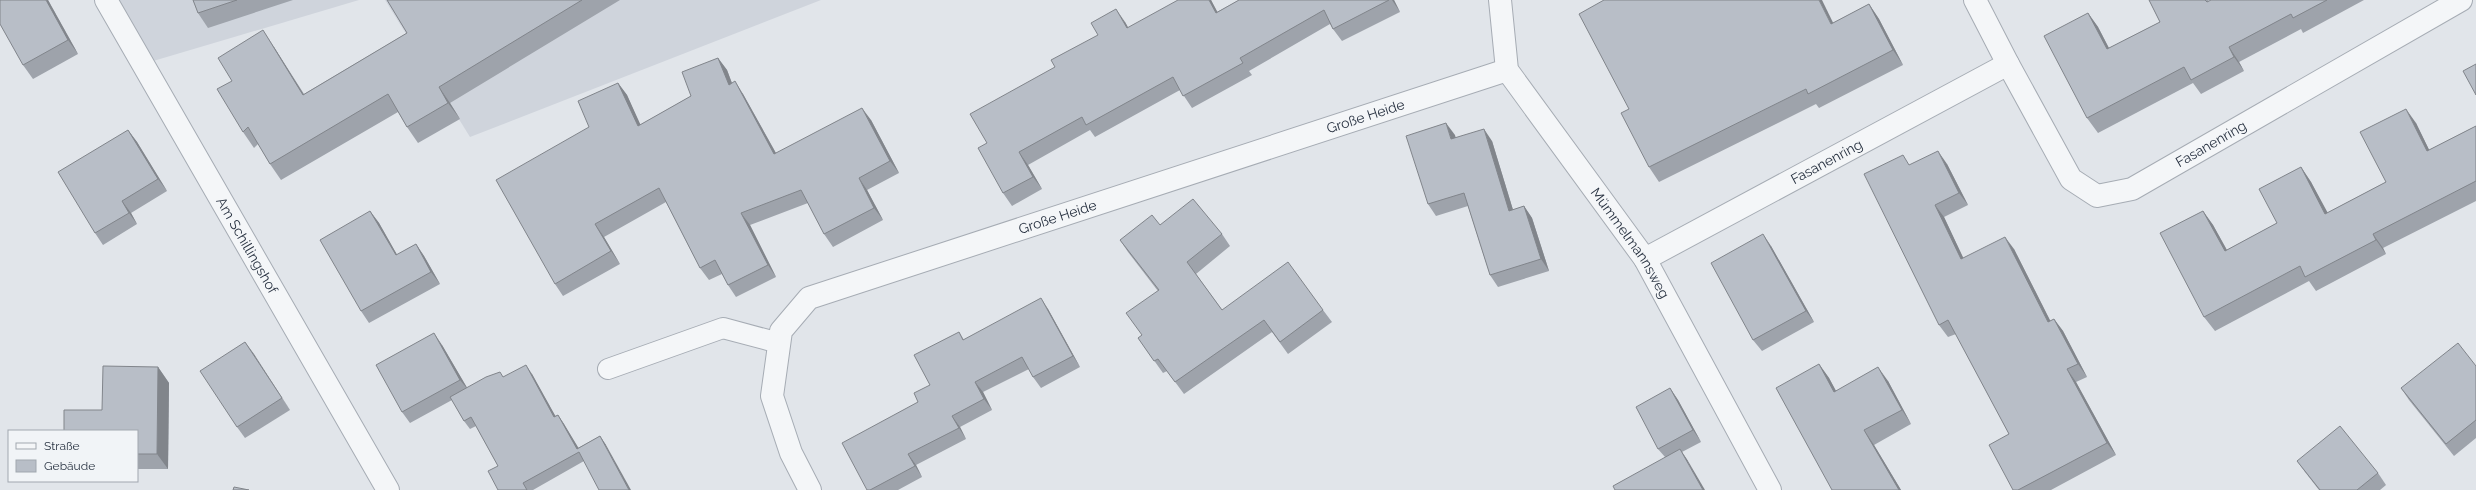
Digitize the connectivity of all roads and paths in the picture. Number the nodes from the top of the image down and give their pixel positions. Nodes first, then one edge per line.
1 (106, 0) edge
2 (1500, 0) edge
3 (1975, 0) edge
4 (2461, 0) edge
5 (2008, 64) junction
6 (1507, 70) junction
7 (1645, 260) junction
8 (779, 343) junction
9 (608, 369) dead end
10 (388, 490) edge
11 (810, 490) edge
12 (1770, 490) edge

1 - 10 street, Am Schillingshof
2 - 6 street
3 - 5 street, Fasanenring
4 - 5 street, Fasanenring
5 - 7 street, Fasanenring
6 - 7 street, Mümmelmannsweg
6 - 8 street, Große Heide
7 - 12 street, Mümmelmannsweg
8 - 9 lane
8 - 11 street, Große Heide

